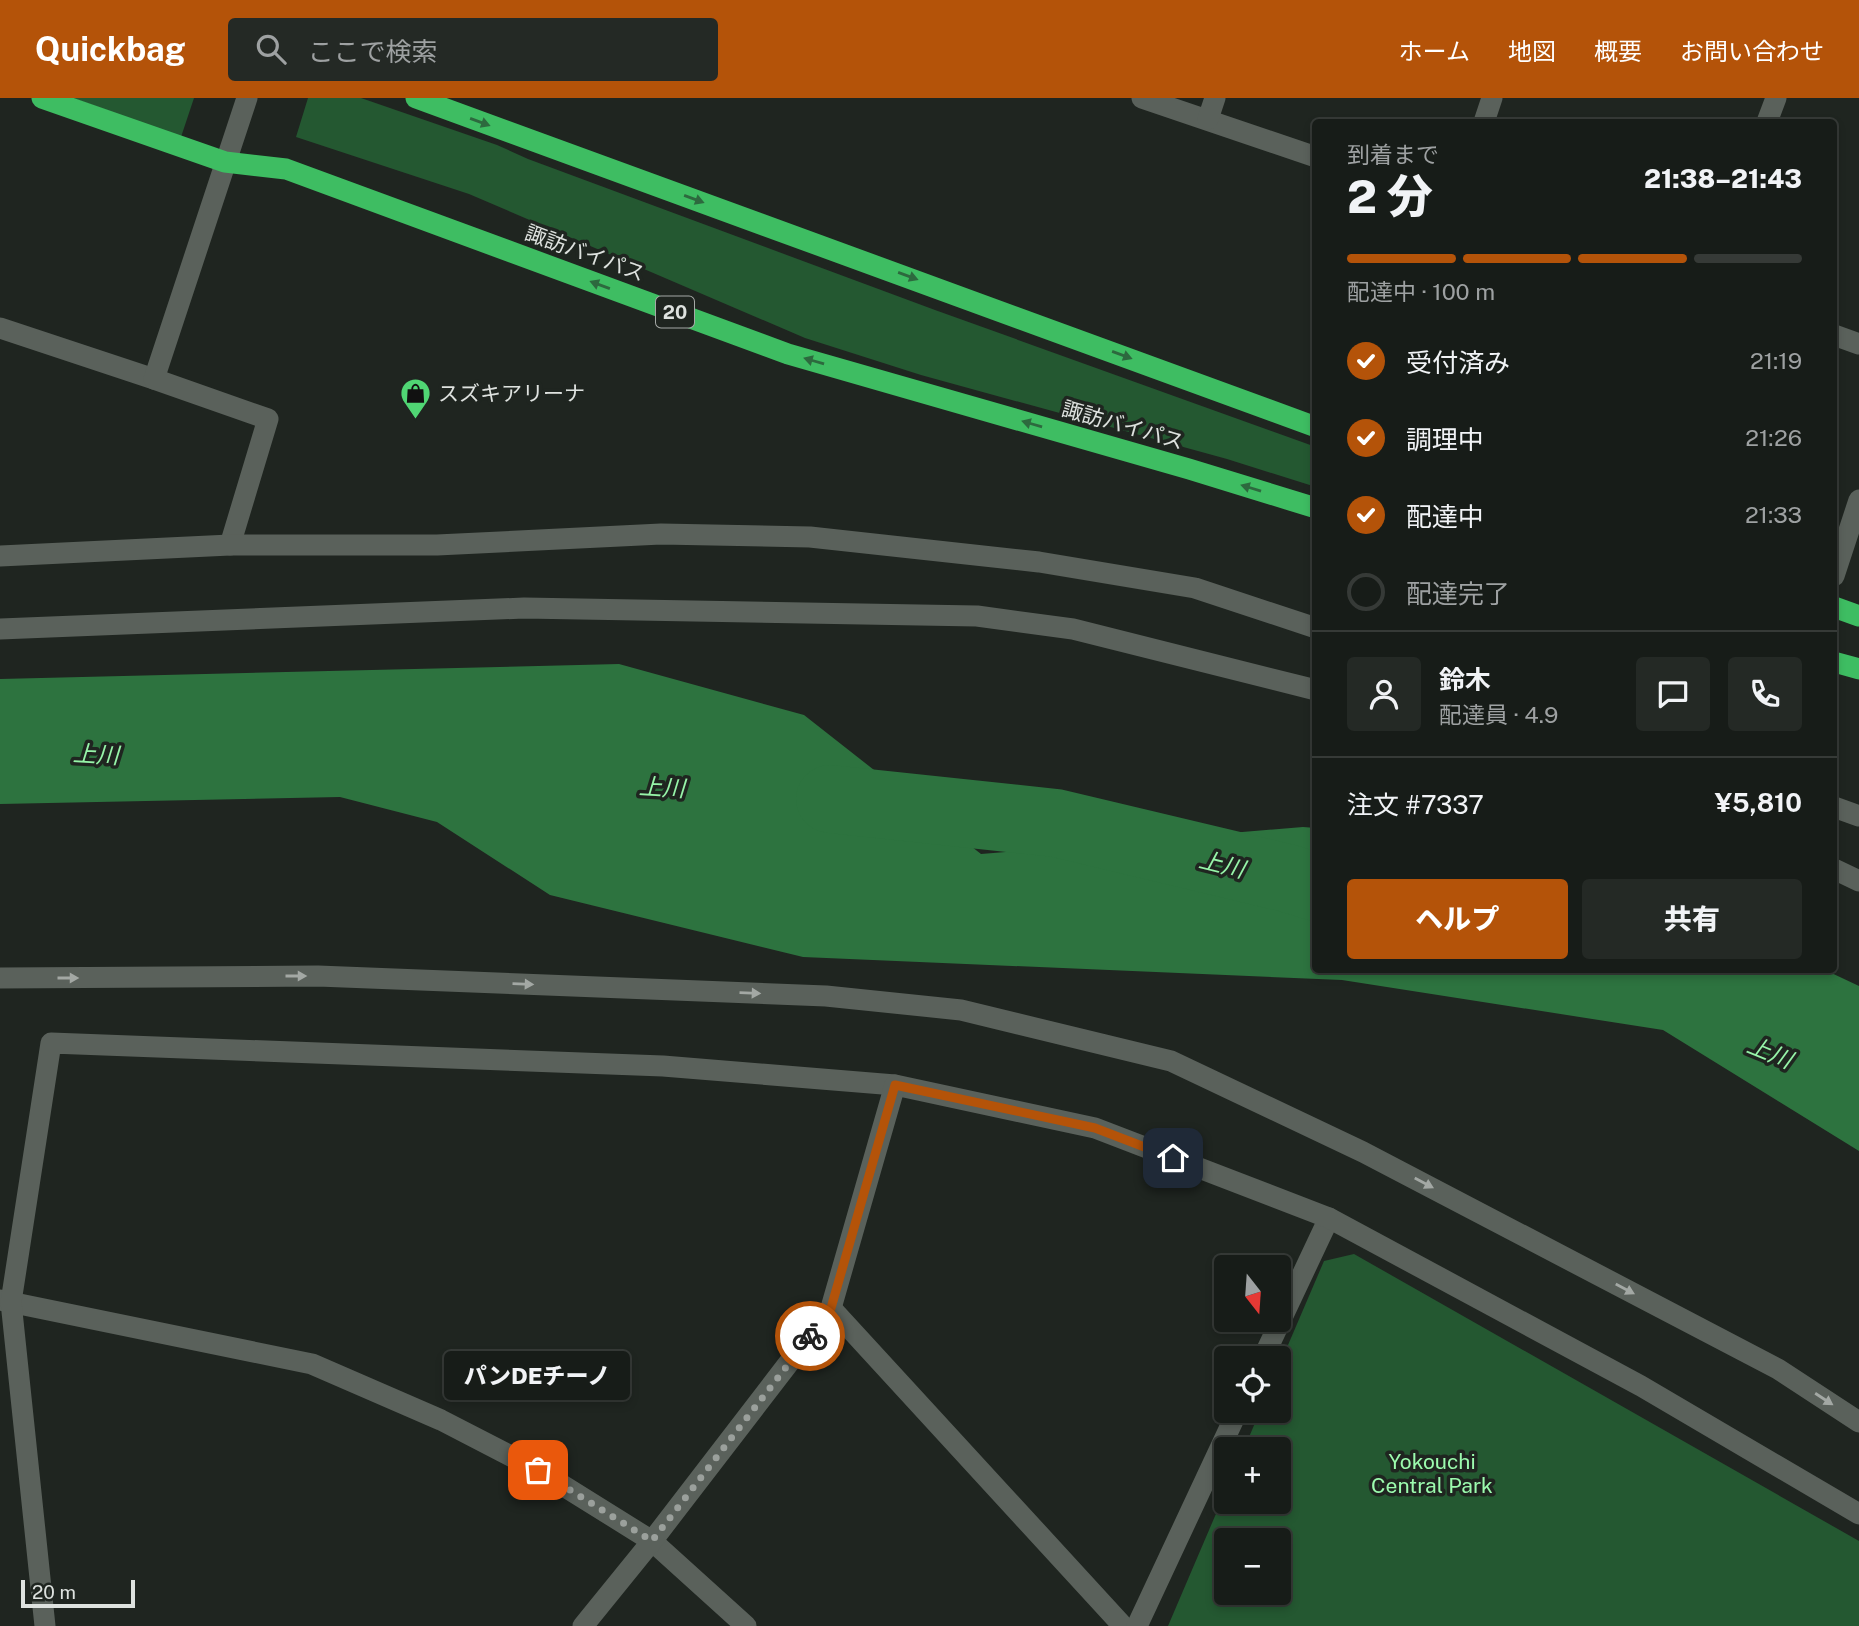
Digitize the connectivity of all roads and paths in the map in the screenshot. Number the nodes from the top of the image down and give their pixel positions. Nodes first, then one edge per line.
1 (42, 98) edge
2 (247, 98) edge
3 (416, 98) edge
4 (1142, 98) edge
5 (1215, 98) edge
6 (1492, 98) edge
7 (1776, 98) edge
8 (1208, 119) junction
9 (1485, 119) edge
10 (1768, 119) edge
11 (1312, 156) edge
12 (225, 162) junction
13 (0, 328) edge
14 (1837, 336) edge
15 (1859, 344) edge
16 (154, 379) junction
17 (1312, 426) edge
18 (1859, 499) edge
19 (1312, 507) edge
20 (230, 545) junction
21 (0, 556) edge
22 (1837, 567) edge
23 (1837, 608) edge
24 (1859, 616) edge
25 (1312, 627) edge
26 (0, 629) edge
27 (1837, 663) edge
28 (1859, 669) edge
29 (1312, 689) edge
30 (1837, 808) edge
31 (1859, 816) edge
32 (1837, 871) edge
33 (1859, 881) edge
34 (0, 978) edge
35 (895, 1085) junction
36 (1329, 1218) junction
37 (5, 1301) edge
38 (831, 1308) junction
39 (1269, 1346) edge
40 (1859, 1422) edge
41 (1232, 1423) edge
42 (1859, 1514) edge
43 (652, 1541) junction
44 (45, 1626) edge
45 (583, 1626) edge
46 (746, 1626) edge
47 (1123, 1626) edge
48 (1137, 1626) edge

1 - 12 highway, 諏訪バイパス / 20
2 - 12 street
3 -> 17 highway
4 - 8 street
5 - 8 street
6 - 9 street
7 - 10 street
8 - 11 street
12 - 16 street
19 -> 12 highway, 諏訪バイパス / 20
13 - 16 street
14 - 15 street
16 - 20 street
18 - 22 street
20 - 21 street
20 - 25 street
23 - 24 highway
26 - 29 street
27 - 28 highway
30 - 31 street
32 - 33 street
34 -> 40 street
35 - 36 street
35 - 37 street
35 - 38 street
36 - 39 street
36 - 42 street
37 - 43 street
37 - 44 street
38 - 43 street
38 - 47 street
41 - 48 street
43 - 45 street
43 - 46 street

